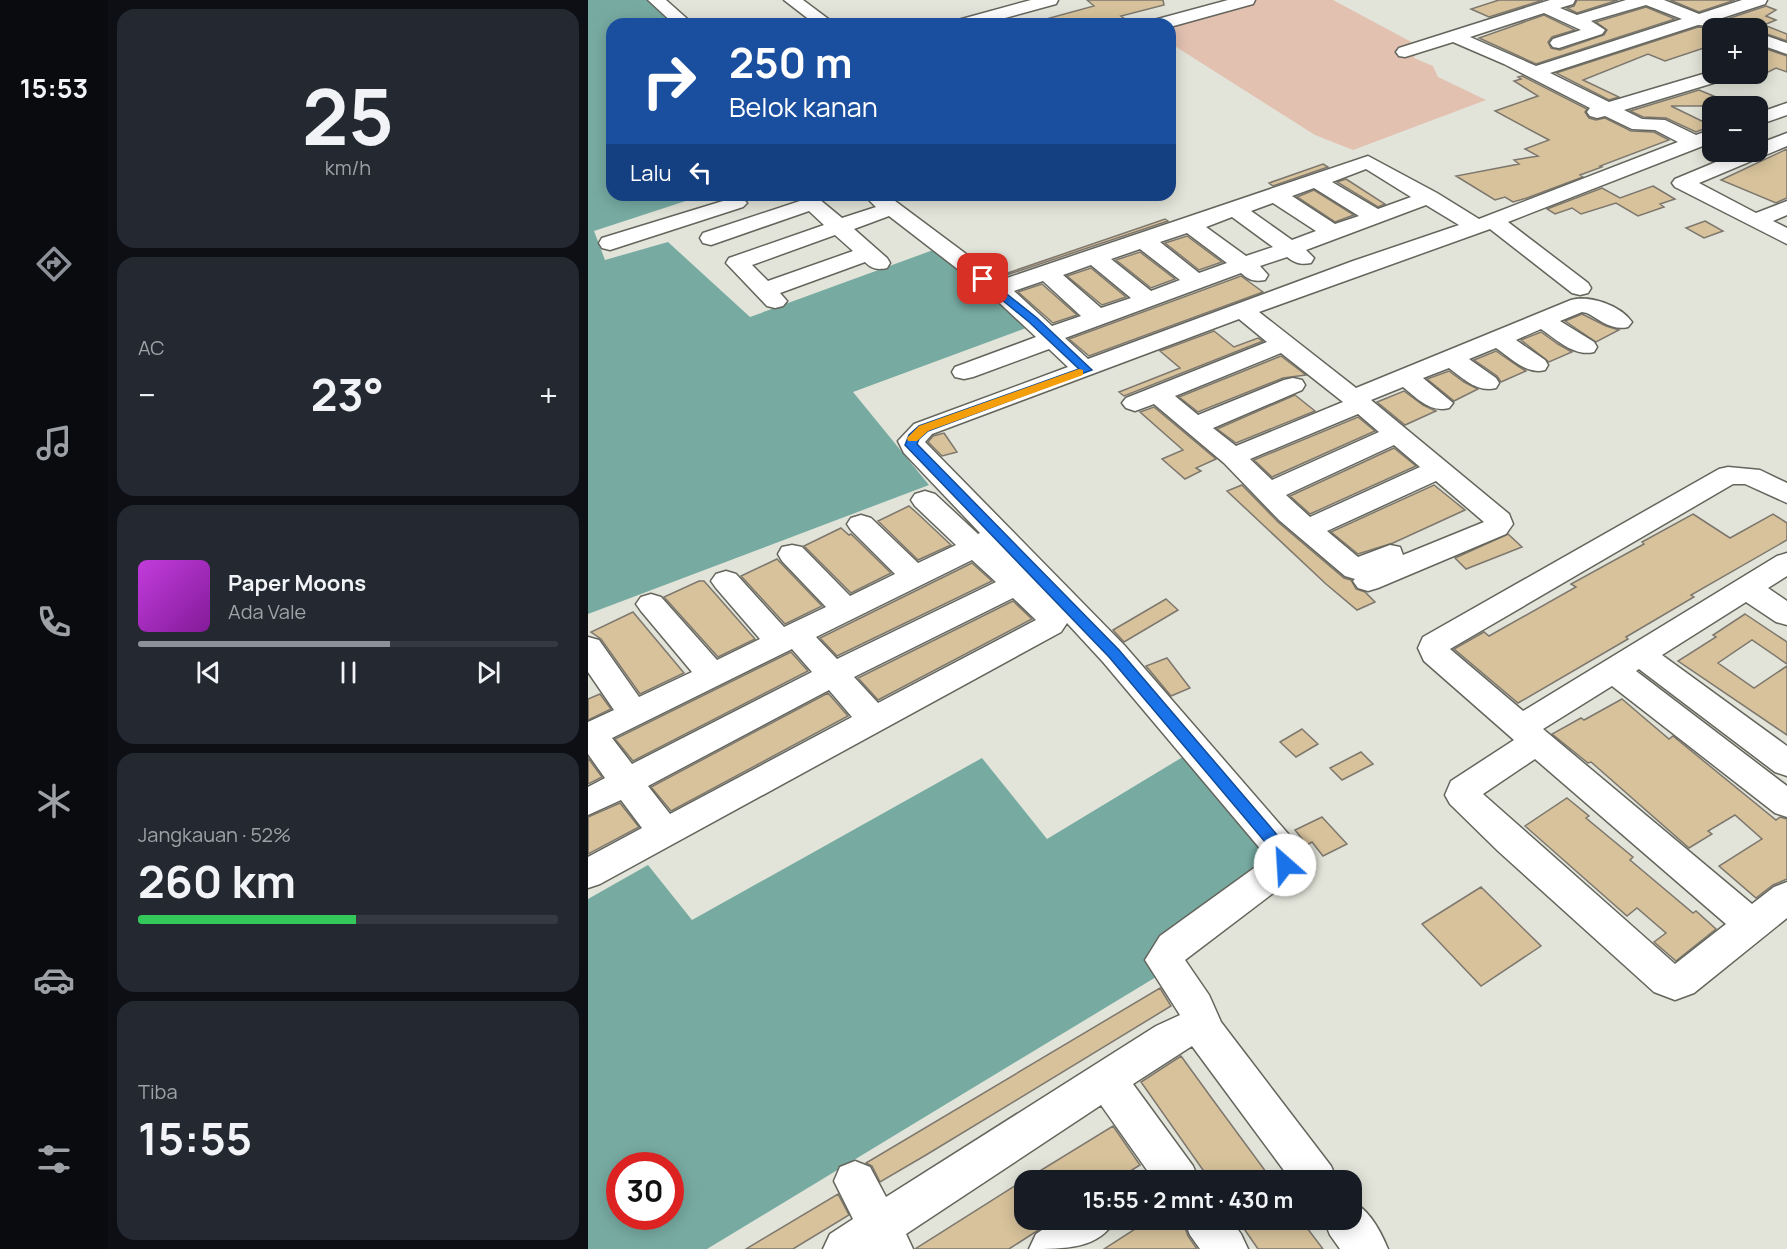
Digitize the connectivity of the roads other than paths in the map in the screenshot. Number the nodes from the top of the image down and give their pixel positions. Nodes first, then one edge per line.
1 (656, 0) edge
2 (792, 0) edge
3 (1050, 0) edge
4 (1246, 0) edge
5 (1567, 0) edge
6 (1626, 0) edge
7 (1637, 0) edge
8 (1644, 0) edge
9 (1649, 0) edge
10 (1759, 0) edge
11 (1220, 3) edge
12 (1545, 7) junction
13 (677, 18) edge
14 (818, 18) edge
15 (987, 18) edge
16 (1176, 18) edge
17 (1698, 19) junction
18 (1578, 20) junction
19 (1702, 20) edge
20 (1453, 36) junction
21 (1768, 42) edge
22 (1787, 51) edge
23 (1405, 52) dead end
24 (1768, 59) dead end
25 (1510, 60) junction
26 (1535, 72) junction
27 (1702, 80) edge
28 (1608, 108) junction
29 (1787, 109) edge
30 (1768, 116) edge
31 (1582, 118) dead end
32 (1639, 124) junction
33 (1614, 134) dead end
34 (1702, 138) edge
35 (1787, 139) edge
36 (1702, 140) edge
37 (1768, 147) edge
38 (1731, 162) edge
39 (1317, 181) junction
40 (1276, 195) junction
41 (1422, 200) junction
42 (883, 202) edge
43 (736, 203) dead end
44 (1787, 207) edge
45 (1235, 209) junction
46 (1376, 217) junction
47 (689, 218) junction
48 (1756, 221) junction
49 (1484, 224) junction
50 (1190, 225) junction
51 (839, 227) junction
52 (1333, 233) junction
53 (1787, 237) edge
54 (711, 238) junction
55 (1143, 240) junction
56 (610, 243) dead end
57 (1291, 249) junction
58 (1095, 257) junction
59 (737, 263) junction
60 (1244, 266) junction
61 (1047, 273) junction
62 (1330, 278) junction
63 (1198, 283) junction
64 (1580, 288) dead end
65 (998, 289) junction
66 (1284, 295) junction
67 (1148, 300) junction
68 (1243, 311) junction
69 (1098, 318) junction
70 (1545, 321) junction
71 (1620, 322) dead end
72 (1052, 337) junction
73 (1499, 339) junction
74 (1285, 343) junction
75 (1585, 347) dead end
76 (1258, 356) junction
77 (1451, 358) junction
78 (1536, 365) dead end
79 (1086, 370) junction
80 (964, 372) dead end
81 (1406, 377) junction
82 (1487, 383) dead end
83 (1293, 385) junction
84 (1358, 401) junction
85 (1440, 403) dead end
86 (1333, 416) junction
87 (1195, 426) junction
88 (1397, 434) junction
89 (1233, 457) junction
90 (1439, 469) junction
91 (1269, 492) junction
92 (1787, 494) edge
93 (925, 500) dead end
94 (861, 524) dead end
95 (1306, 529) junction
96 (987, 540) junction
97 (792, 554) dead end
98 (1787, 563) edge
99 (914, 576) junction
100 (726, 581) dead end
101 (1016, 584) junction
102 (1747, 588) junction
103 (651, 604) dead end
104 (846, 610) junction
105 (1787, 615) edge
106 (788, 638) junction
107 (588, 648) edge
108 (1640, 654) junction
109 (1613, 670) junction
110 (712, 675) junction
111 (832, 675) junction
112 (633, 713) junction
113 (874, 720) junction
114 (589, 735) edge
115 (1528, 735) junction
116 (1787, 763) edge
117 (627, 782) junction
118 (588, 802) edge
119 (1787, 804) edge
120 (664, 832) junction
121 (588, 873) edge
122 (1787, 897) edge
123 (1752, 925) junction
124 (1206, 1032) junction
125 (1106, 1079) junction
126 (1162, 1170) edge
127 (1309, 1170) edge
128 (855, 1181) dead end
129 (1079, 1230) edge
130 (1212, 1230) edge
131 (1352, 1230) edge
132 (872, 1242) edge
133 (1051, 1249) edge
134 (1226, 1249) edge
135 (1366, 1249) edge

1 - 13 street
2 - 14 street
3 - 15 street
4 - 11 street
5 - 12 street
6 - 7 street
8 - 18 street
9 - 17 street
10 - 17 street
11 - 16 street
12 - 18 street
12 - 20 street
17 - 19 street
17 - 26 street
18 - 25 street
20 - 23 street
20 - 25 street
21 - 22 street
22 - 24 street
25 - 26 street
26 - 28 street
27 - 28 street
28 - 31 street
28 - 32 street
29 - 30 street
32 - 33 street
32 - 34 street
35 - 37 street
36 - 49 street
38 - 48 street
39 - 40 street
39 - 41 street
39 - 46 street
40 - 45 street
40 - 52 street
41 - 46 street
41 - 49 street
42 - 51 street
42 - 65 street
43 - 47 street
44 - 48 street
45 - 50 street
45 - 57 street
46 - 52 street
47 - 54 street
47 - 56 street
48 - 53 street
49 - 62 street
49 - 64 street
50 - 55 street
50 - 60 street
51 - 54 street
51 - 59 street
51 - 59 street
52 - 57 street
54 - 59 street
55 - 58 street
55 - 63 street
57 - 60 street
57 - 62 street
58 - 61 street
58 - 67 street
60 - 63 street
60 - 66 street
61 - 65 street
61 - 69 street
62 - 66 street
63 - 67 street
65 - 72 street
66 - 68 street
67 - 69 street
68 - 74 street
68 - 79 street
69 - 72 street
70 - 71 street
70 - 73 street
70 - 75 street
72 - 79 street
72 - 80 street
73 - 77 street
73 - 78 street
74 - 76 street
74 - 84 street
76 - 83 street
76 - 87 street
77 - 81 street
77 - 82 street
79 - 96 street
81 - 84 street
81 - 85 street
83 - 86 street
83 - 87 street
84 - 86 street
84 - 88 street
86 - 89 street
87 - 89 street
88 - 90 street
88 - 91 street
89 - 91 street
90 - 95 street
90 - 95 street
91 - 95 street
92 - 115 street
93 - 96 street
94 - 99 street
96 - 99 street
96 - 101 street
96 - 124 street
97 - 104 street
98 - 102 street
99 - 104 street
100 - 106 street
101 - 111 street
101 - 113 street
102 - 105 street
102 - 108 street
103 - 110 street
104 - 106 street
106 - 110 street
106 - 111 street
107 - 112 street
108 - 109 street
108 - 116 street
109 - 115 street
109 - 119 street
110 - 112 street
111 - 113 street
111 - 117 street
112 - 114 street
113 - 120 street
114 - 117 street
115 - 123 street
115 - 123 street
117 - 118 street
117 - 120 street
120 - 121 street
122 - 123 street
124 - 125 street
124 - 127 street
125 - 126 street
125 - 132 street
128 - 132 street
129 - 133 street
130 - 134 street
131 - 135 street

